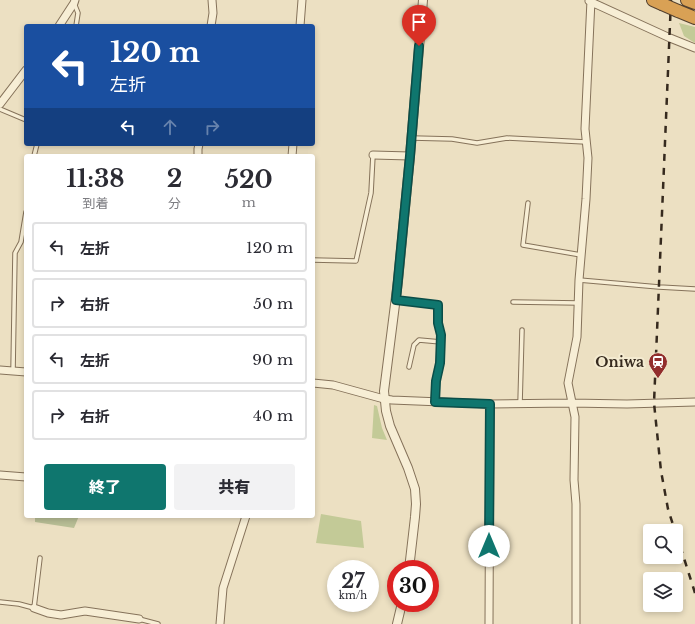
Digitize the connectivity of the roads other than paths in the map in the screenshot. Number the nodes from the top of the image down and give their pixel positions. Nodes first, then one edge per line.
1 (212, 0) edge
2 (302, 0) edge
3 (423, 0) edge
4 (687, 0) edge
5 (589, 1) edge
6 (75, 2) edge
7 (657, 2) edge
8 (695, 3) edge
9 (695, 18) edge
10 (60, 24) edge
11 (76, 24) edge
12 (211, 24) edge
13 (300, 24) edge
14 (695, 48) edge
15 (24, 73) edge
16 (0, 104) edge
17 (0, 109) edge
18 (24, 119) edge
19 (412, 138) junction
20 (586, 142) junction
21 (373, 155) joint
22 (410, 156) junction
23 (528, 203) dead end
24 (24, 224) edge
25 (581, 255) junction
26 (315, 260) edge
27 (579, 280) junction
28 (695, 289) edge
29 (396, 300) junction
30 (513, 302) dead end
31 (579, 303) junction
32 (522, 330) dead end
33 (441, 342) junction
34 (409, 367) dead end
35 (0, 370) edge
36 (13, 371) junction
37 (24, 372) edge
38 (315, 383) edge
39 (384, 399) junction
40 (435, 402) junction
41 (695, 402) edge
42 (571, 403) junction
43 (490, 404) junction
44 (520, 404) junction
45 (0, 475) edge
46 (24, 477) edge
47 (245, 518) edge
48 (40, 558) dead end
49 (410, 560) edge
50 (0, 602) edge
51 (34, 608) junction
52 (400, 612) edge
53 (139, 619) joint
54 (158, 624) edge
55 (220, 624) edge
56 (397, 624) edge
57 (489, 624) edge
58 (576, 624) edge

1 - 12 street
2 - 13 street
3 - 19 street
4 - 8 highway
5 - 14 street
5 - 20 street
6 - 10 street
6 - 11 lane
7 - 9 highway, bridge
15 - 16 street
17 - 18 lane
19 - 20 lane
19 - 22 street
20 - 25 street
21 - 22 street
21 - 26 lane
22 - 29 street
23 - 25 lane
24 - 36 lane
25 - 27 street
27 - 28 lane
27 - 31 street
29 - 33 lane
29 - 39 street
30 - 31 lane
31 - 42 street
32 - 44 lane
33 - 34 lane
33 - 40 lane
35 - 36 street
36 - 37 street
38 - 39 street
39 - 40 street
39 - 49 street
40 - 43 street
41 - 42 street
42 - 44 street
42 - 58 street
43 - 44 street
43 - 57 street
45 - 46 street
47 - 55 street
48 - 51 lane
50 - 51 lane
51 - 53 street
52 - 56 street
53 - 54 lane

